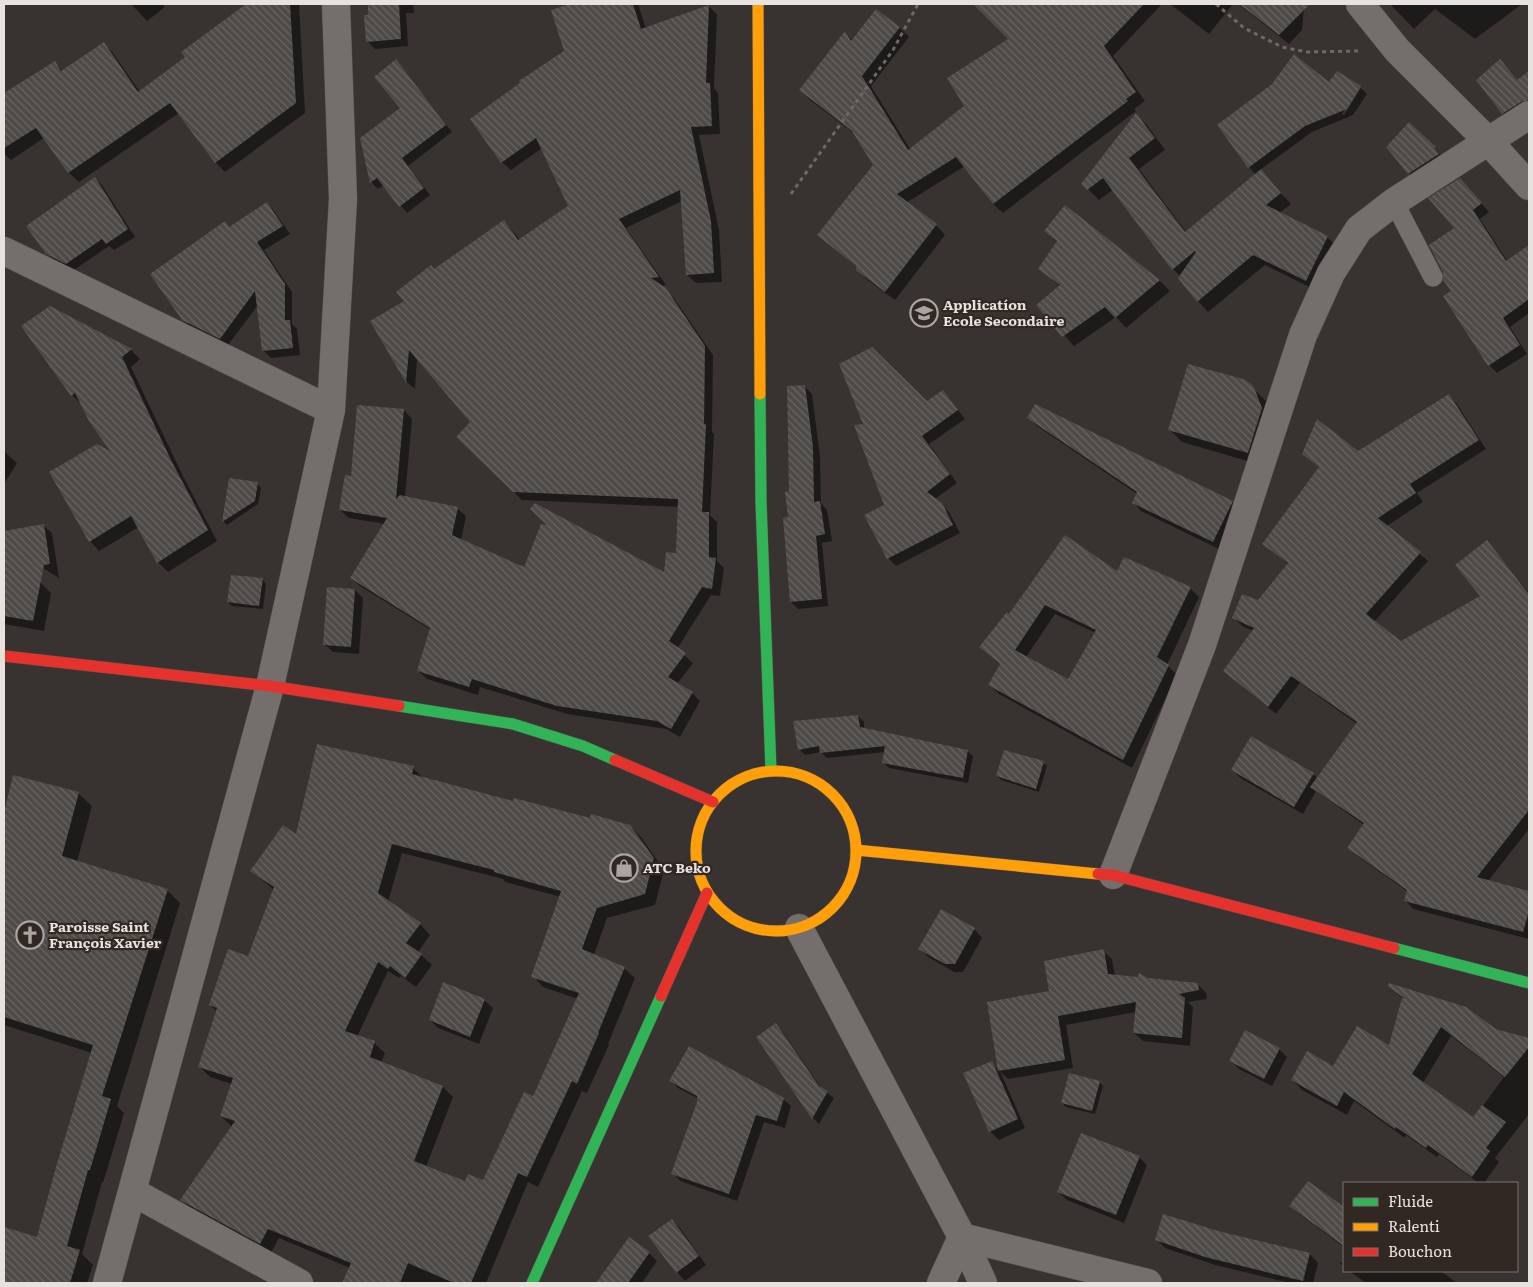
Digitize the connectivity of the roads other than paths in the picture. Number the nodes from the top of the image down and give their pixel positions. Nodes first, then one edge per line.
1 (336, 4) edge
2 (758, 4) edge
3 (1360, 4) edge
4 (1529, 115) edge
5 (1489, 142) junction
6 (1529, 186) edge
7 (1394, 202) junction
8 (4, 251) edge
9 (1433, 277) dead end
10 (331, 410) junction
11 (4, 656) edge
12 (270, 686) junction
13 (771, 771) junction
14 (712, 802) junction
15 (856, 850) junction
16 (1113, 875) junction
17 (707, 893) junction
18 (799, 928) junction
19 (1529, 983) edge
20 (133, 1192) junction
21 (962, 1237) junction
22 (108, 1283) edge
23 (298, 1283) edge
24 (532, 1283) edge
25 (941, 1283) edge
26 (983, 1283) edge
27 (1148, 1283) edge

1 - 10 street
2 - 13 main road
3 - 5 street
4 - 5 street
5 - 6 street
5 - 7 street
7 - 9 lane
7 - 16 street
8 - 10 street
10 - 12 street
11 - 12 main road
12 - 14 main road
12 - 20 street
13 - 14 main road
13 - 15 main road
14 - 17 main road
15 - 16 main road
15 - 18 main road
16 - 19 main road
17 - 18 main road
17 - 24 main road
18 - 21 street
20 - 22 street
20 - 23 street
21 - 25 street
21 - 26 street
21 - 27 street

